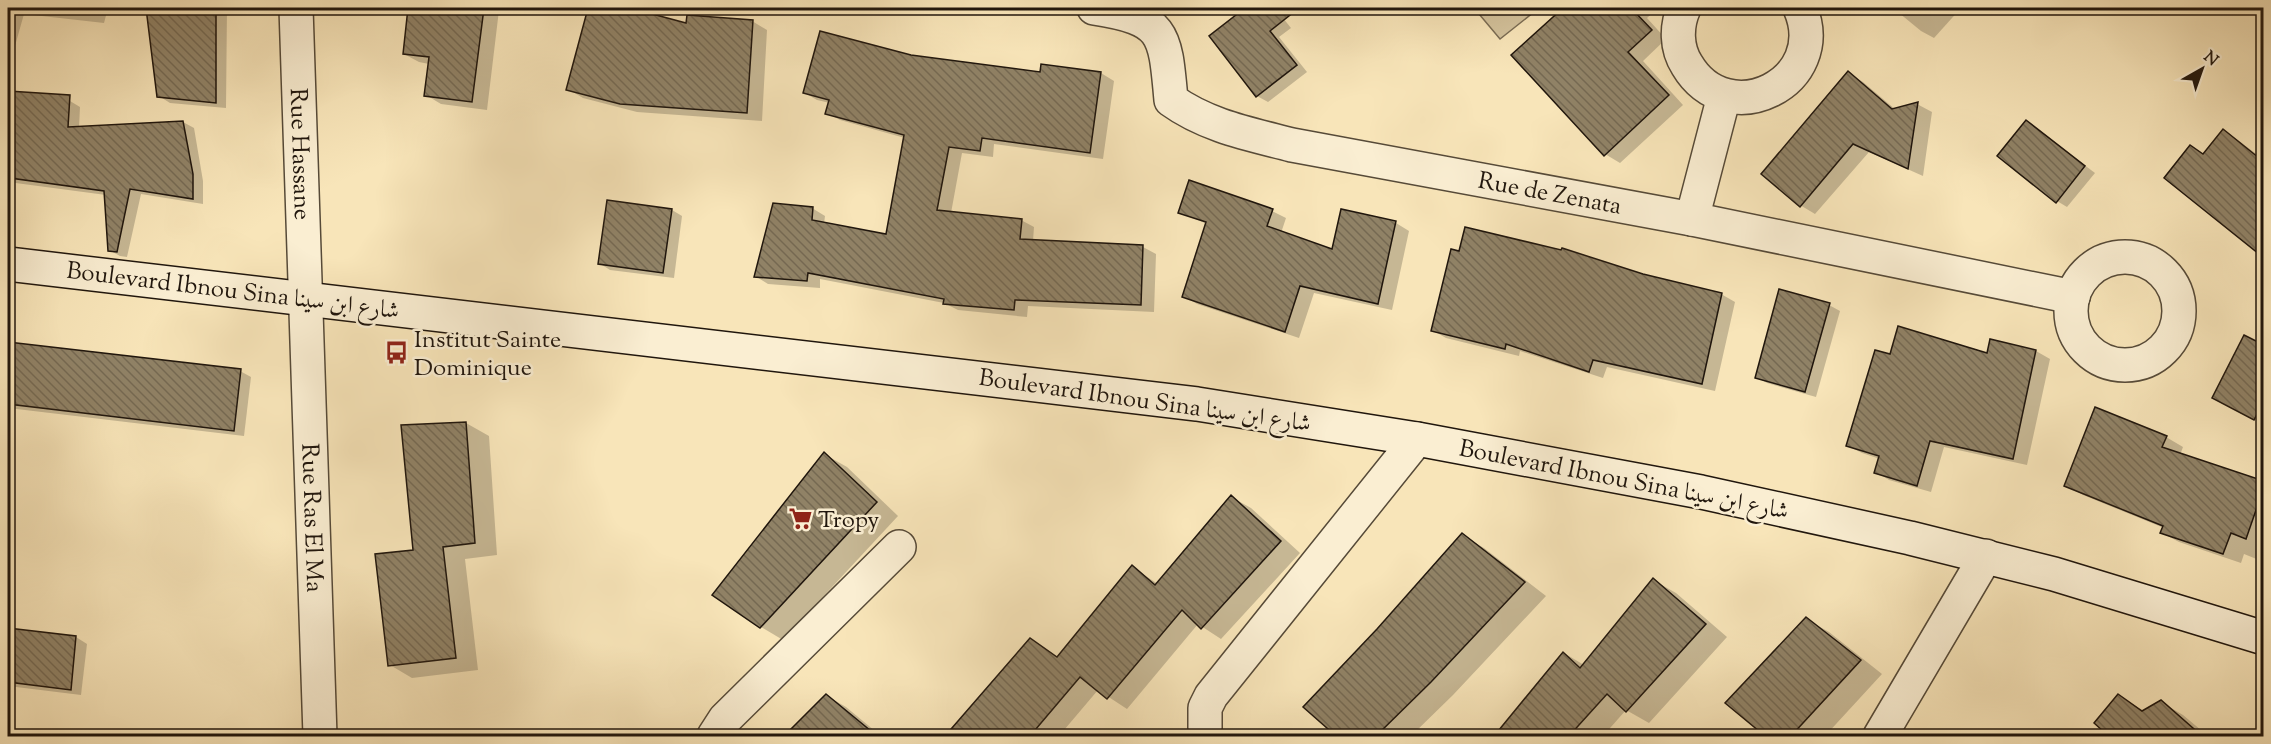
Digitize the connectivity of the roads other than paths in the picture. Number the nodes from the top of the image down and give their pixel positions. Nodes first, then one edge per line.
1 (296, 8) edge
2 (1094, 8) edge
3 (1684, 8) edge
4 (1800, 8) edge
5 (1724, 96) junction
6 (1692, 219) junction
7 (8, 264) edge
8 (2073, 297) dead end
9 (306, 298) junction
10 (1417, 439) junction
11 (899, 547) dead end
12 (1986, 556) junction
13 (2264, 638) edge
14 (1205, 728) dead end
15 (320, 736) edge
16 (714, 736) edge
17 (1880, 736) edge

1 - 9 street, Rue Hassane
2 - 6 street, Rue de Zenata
3 - 5 street
4 - 5 street
5 - 6 street
6 - 8 street, Rue de Zenata
7 - 9 street, Boulevard Ibnou Sina شارع ابن سينا
9 - 10 street, Boulevard Ibnou Sina شارع ابن سينا
9 - 15 street, Rue Ras El Ma
10 - 12 street, Boulevard Ibnou Sina شارع ابن سينا
10 - 14 street
11 - 16 street
12 - 13 street, Boulevard Ibnou Sina شارع ابن سينا
12 - 17 street

